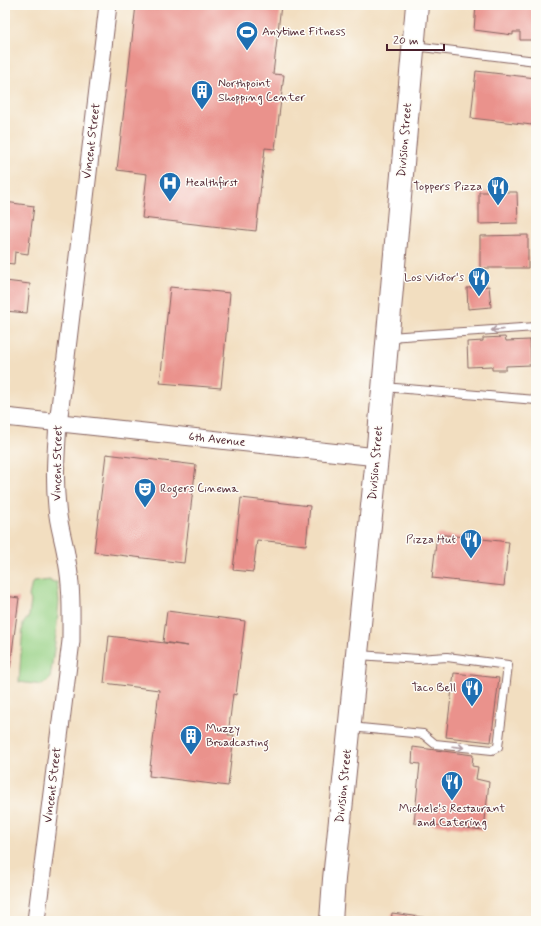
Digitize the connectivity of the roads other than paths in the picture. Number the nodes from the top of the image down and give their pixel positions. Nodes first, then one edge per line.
1 (108, 5) edge
2 (417, 5) edge
3 (413, 46) junction
4 (536, 61) edge
5 (536, 327) edge
6 (387, 337) junction
7 (383, 386) junction
8 (536, 400) edge
9 (5, 418) edge
10 (58, 424) junction
11 (377, 457) junction
12 (357, 655) junction
13 (350, 727) junction
14 (36, 921) edge
15 (331, 921) edge

1 - 10 street, Vincent Street
2 - 3 main road, Division Street
3 - 4 lane
3 - 6 main road, Division Street
5 -> 6 lane
6 - 7 main road, Division Street
7 - 8 lane
7 - 11 main road, Division Street
9 - 10 street, 6th Avenue
10 - 11 street, 6th Avenue
10 - 14 street, Vincent Street
11 - 12 main road, Division Street
12 - 13 main road, Division Street
13 -> 12 lane
13 - 15 main road, Division Street

